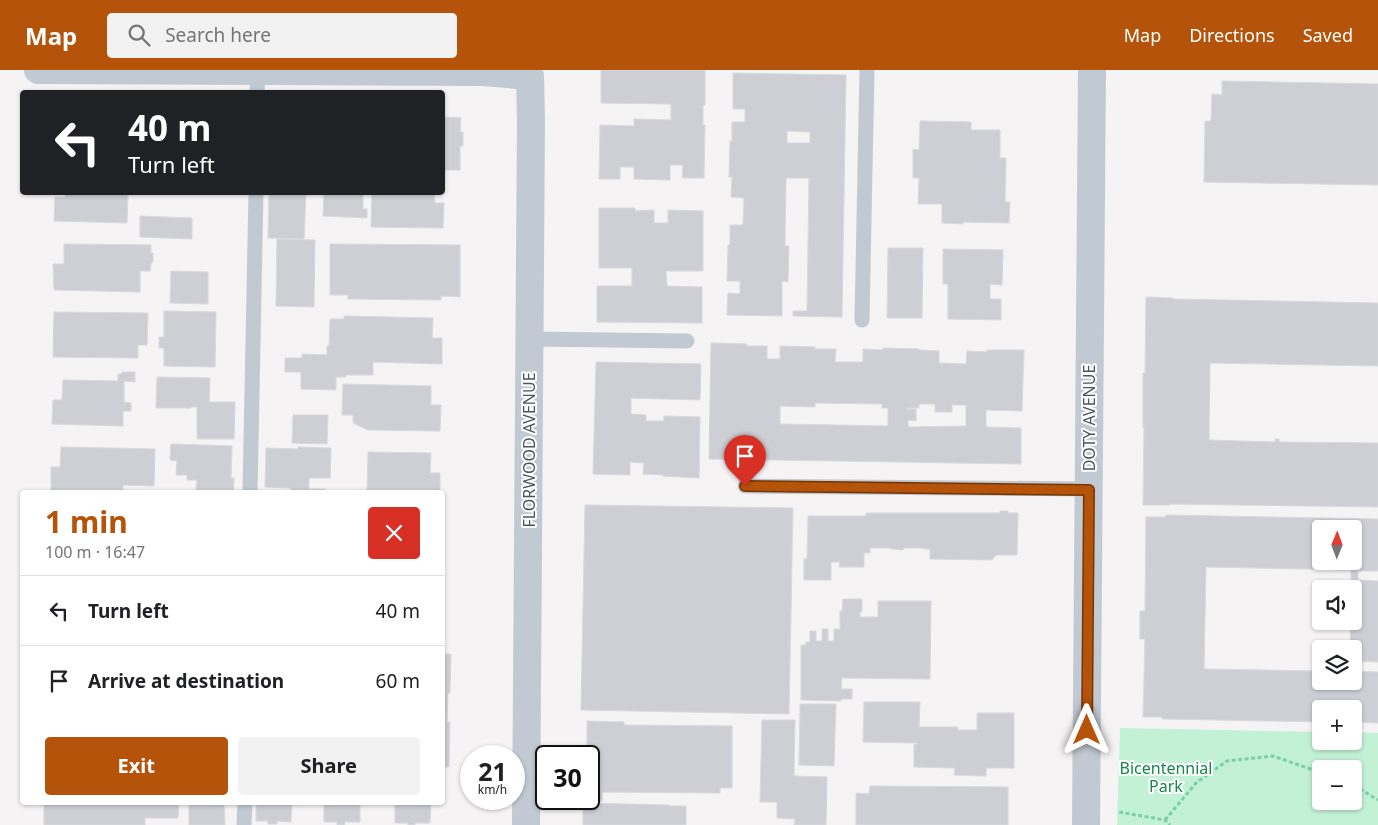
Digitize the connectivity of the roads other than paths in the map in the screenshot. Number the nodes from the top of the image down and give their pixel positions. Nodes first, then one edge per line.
1 (38, 70) edge
2 (867, 70) edge
3 (1092, 70) edge
4 (398, 71) edge
5 (532, 73) edge
6 (257, 82) edge
7 (256, 195) edge
8 (862, 320) dead end
9 (530, 339) junction
10 (687, 341) dead end
11 (745, 486) dead end
12 (250, 490) edge
13 (1089, 490) junction
14 (245, 805) edge
15 (1086, 817) edge
16 (244, 825) edge
17 (526, 825) edge

1 - 6 street
2 - 8 lane
3 - 13 street, DOTY AVENUE
4 - 5 street
4 - 6 street
5 - 9 street, FLORWOOD AVENUE
7 - 12 lane
9 - 10 lane
9 - 17 street, FLORWOOD AVENUE
11 - 13 lane
13 - 15 street, DOTY AVENUE
14 - 16 lane

